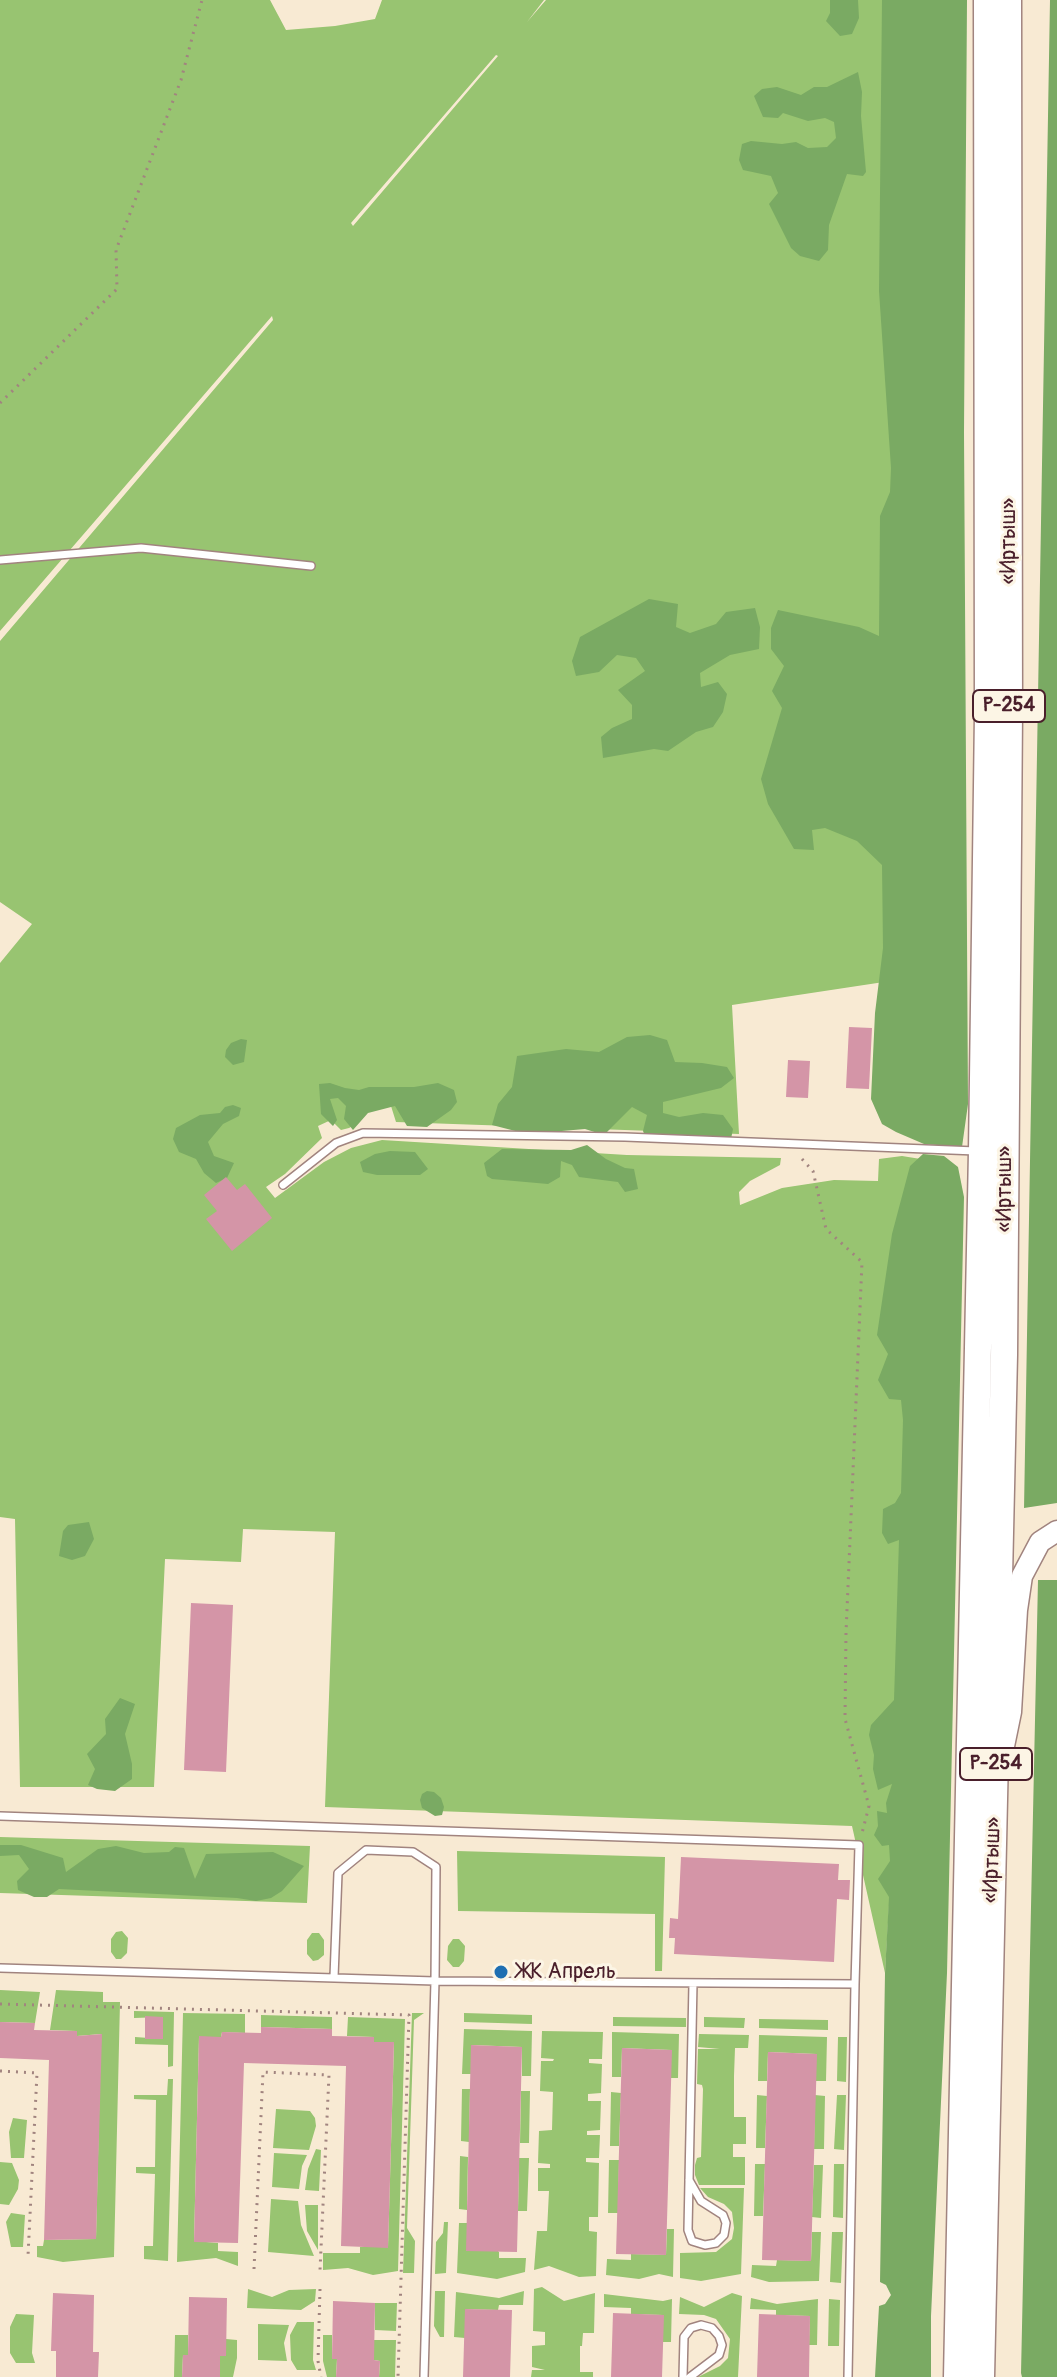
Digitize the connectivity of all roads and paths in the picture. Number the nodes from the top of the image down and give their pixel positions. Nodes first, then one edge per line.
1 (202, 0) edge
2 (987, 0) edge
3 (1008, 0) edge
4 (0, 403) edge
5 (0, 560) edge
6 (311, 566) dead end
7 (789, 1143) junction
8 (982, 1151) junction
9 (283, 1185) dead end
10 (1057, 1531) edge
11 (995, 1790) junction
12 (0, 1816) edge
13 (859, 1845) junction
14 (0, 1968) edge
15 (334, 1977) junction
16 (435, 1981) junction
17 (693, 1983) junction
18 (855, 1984) junction
19 (0, 2004) edge
20 (0, 2071) edge
21 (689, 2180) junction
22 (28, 2256) dead end
23 (254, 2269) dead end
24 (320, 2270) dead end
25 (320, 2289) dead end
26 (321, 2377) edge
27 (398, 2377) edge
28 (424, 2377) edge
29 (683, 2377) edge
30 (690, 2377) edge
31 (848, 2377) edge
32 (957, 2377) edge
33 (981, 2377) edge

1 - 4 path
2 - 8 highway, «Иртыш» / Р-254
3 - 11 highway, «Иртыш» / Р-254
5 - 6 lane
7 - 8 lane
7 - 9 lane
7 - 13 path
8 - 32 highway, «Иртыш» / Р-254
10 - 11 street
11 - 33 highway, «Иртыш» / Р-254
12 - 13 lane
13 - 18 lane
14 - 15 lane
15 - 16 lane
15 - 16 lane
16 - 17 lane
16 - 28 lane
17 - 18 lane
17 - 21 lane
18 - 31 lane
19 - 27 path
20 - 22 path
21 - 21 lane
23 - 24 path
25 - 26 path
29 - 30 lane

